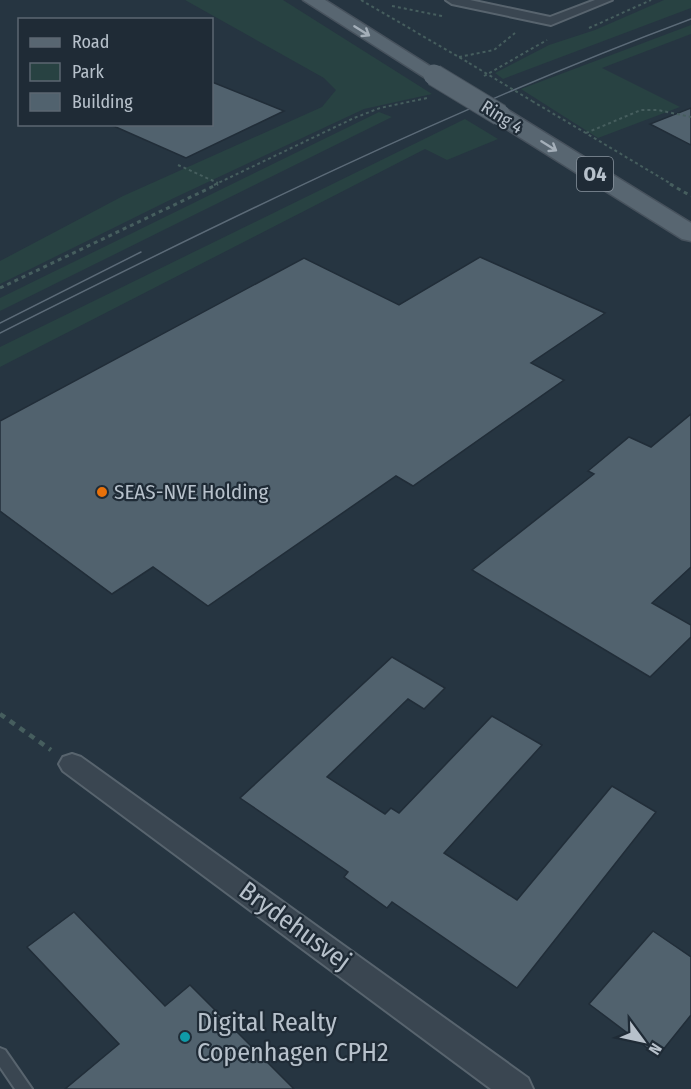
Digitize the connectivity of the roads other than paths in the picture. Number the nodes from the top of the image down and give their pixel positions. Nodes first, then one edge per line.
1 (312, 0) edge
2 (340, 0) edge
3 (452, 0) edge
4 (606, 0) edge
5 (517, 108) junction
6 (691, 211) edge
7 (691, 234) edge
8 (72, 764) road end
9 (0, 1055) edge
10 (24, 1089) edge
11 (517, 1089) edge

1 -> 5 main road, Ring 4 / O4, bridge
2 - 5 main road, Ring 4 / O4
3 - 4 street
5 - 6 main road, Ring 4 / O4
5 -> 7 main road, Ring 4 / O4
8 - 11 street, Brydehusvej
9 - 10 lane

